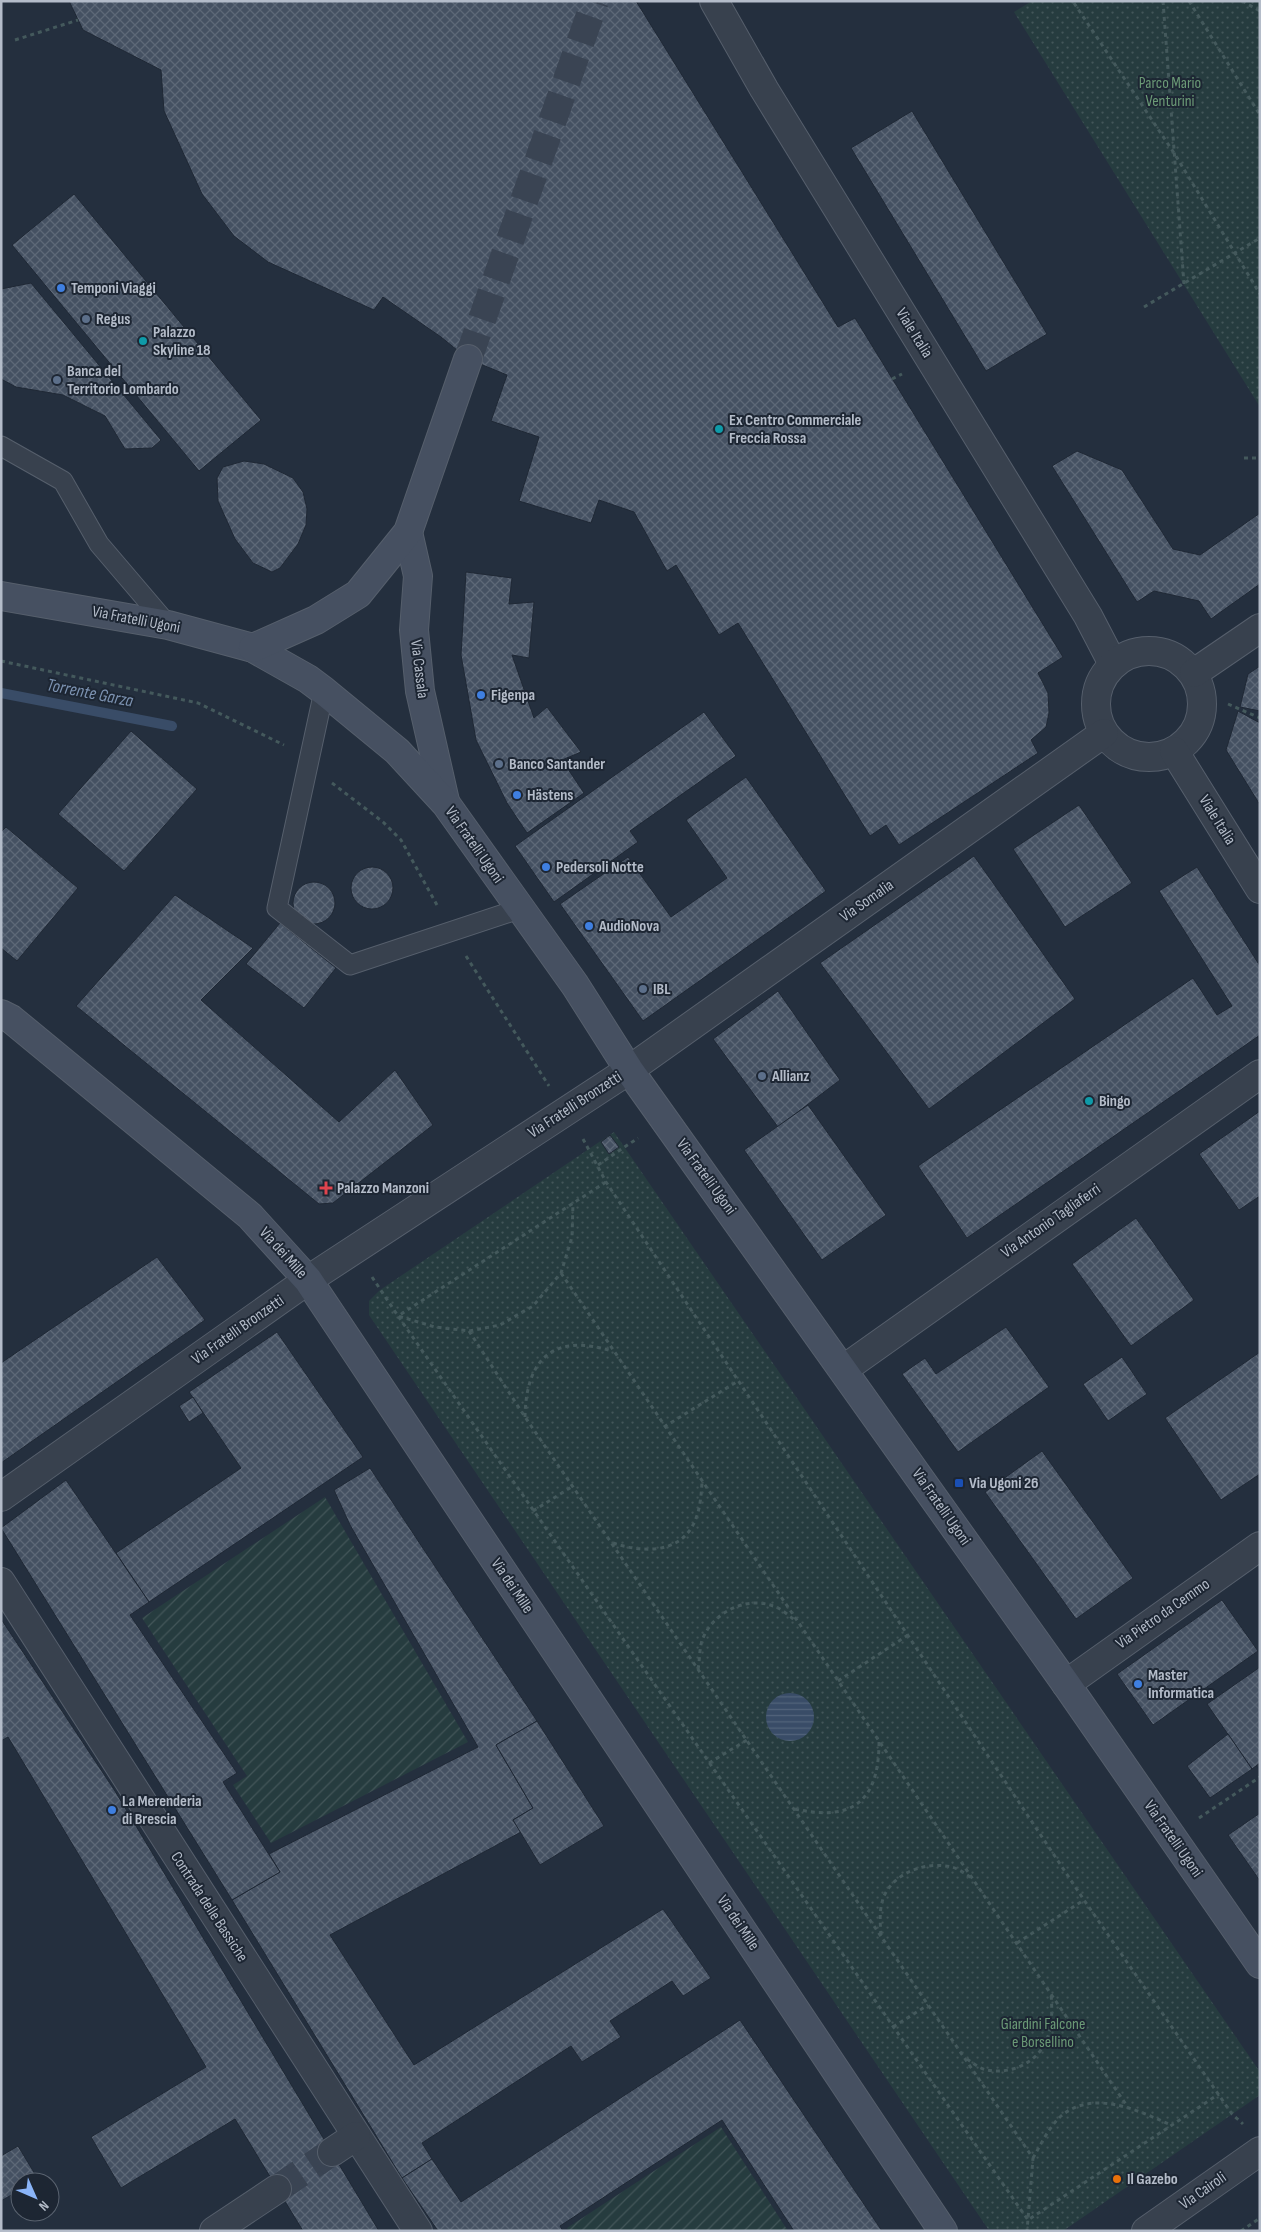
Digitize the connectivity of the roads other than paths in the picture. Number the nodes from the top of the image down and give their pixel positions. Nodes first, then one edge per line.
1 (714, 1) edge
2 (468, 359) tunnel mouth
3 (1, 446) edge
4 (408, 532) junction
5 (1, 596) edge
6 (168, 625) junction
7 (1260, 628) edge
8 (253, 648) junction
9 (1113, 664) junction
10 (1194, 672) junction
11 (324, 691) junction
12 (1104, 733) junction
13 (1174, 752) junction
14 (446, 804) junction
15 (1260, 889) edge
16 (519, 909) junction
17 (1, 1014) edge
18 (629, 1070) junction
19 (1260, 1074) edge
20 (308, 1280) junction
21 (844, 1369) junction
22 (1, 1498) edge
23 (1260, 1546) edge
24 (1, 1582) edge
25 (1066, 1684) junction
26 (1260, 1964) edge
27 (356, 2136) junction
28 (1260, 2151) edge
29 (332, 2152) tunnel mouth
30 (278, 2189) tunnel mouth
31 (214, 2231) edge
32 (418, 2231) edge
33 (944, 2231) edge
34 (1146, 2231) edge

1 - 9 street, Viale Italia
2 - 4 main road
3 - 6 lane
4 - 8 main road
4 - 14 main road, Via Cassala
5 - 6 main road, Via Fratelli Ugoni
6 - 8 main road, Via Fratelli Ugoni
7 - 10 street
8 - 11 main road, Via Fratelli Ugoni
9 - 10 street
9 - 12 street
10 - 13 street
11 - 14 main road, Via Fratelli Ugoni
11 - 16 lane
12 - 13 street
12 - 18 street, Via Somalia
13 - 15 street, Viale Italia
14 - 16 main road, Via Fratelli Ugoni
16 - 18 main road, Via Fratelli Ugoni
17 - 20 main road, Via dei Mille
18 - 20 street, Via Fratelli Bronzetti
18 - 21 main road, Via Fratelli Ugoni
19 - 21 street, Via Antonio Tagliaferri
20 - 22 street, Via Fratelli Bronzetti
20 - 33 main road, Via dei Mille
21 - 25 main road, Via Fratelli Ugoni
23 - 25 street, Via Pietro da Cemmo
24 - 27 street, Contrada delle Bassiche
25 - 26 main road, Via Fratelli Ugoni
27 - 29 street
27 - 32 street, Contrada delle Bassiche
28 - 34 street, Via Cairoli
30 - 31 street

